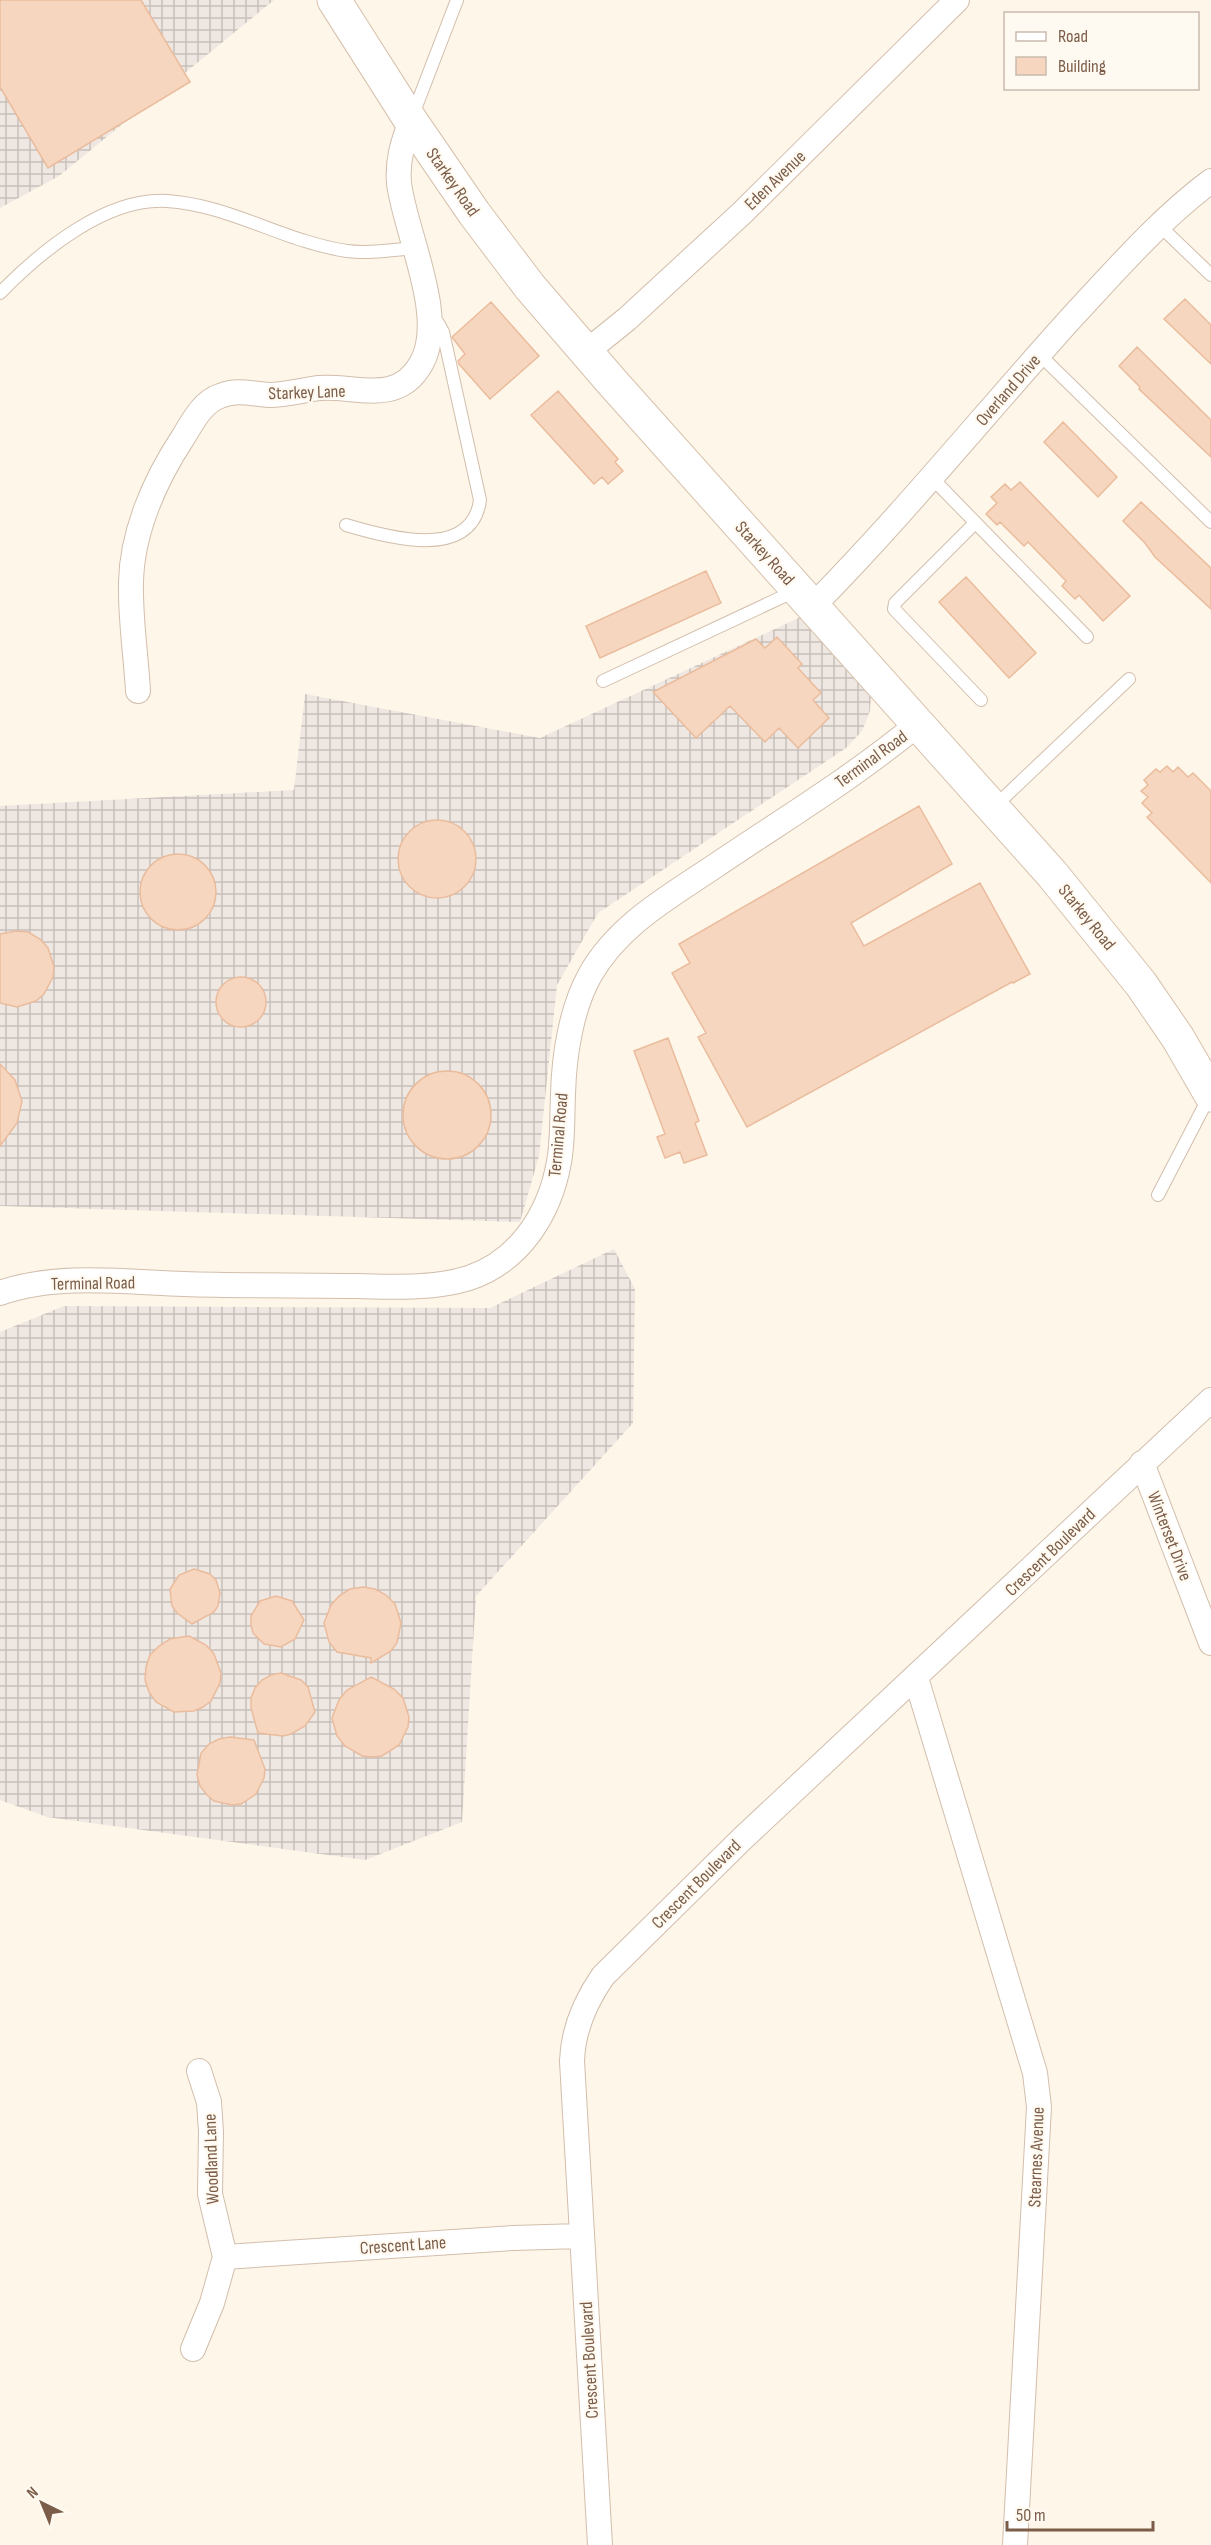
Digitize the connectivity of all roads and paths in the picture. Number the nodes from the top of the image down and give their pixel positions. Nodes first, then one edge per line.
1 (334, 0) edge
2 (457, 0) edge
3 (957, 0) edge
4 (411, 121) junction
5 (1211, 181) edge
6 (1160, 226) junction
7 (415, 248) junction
8 (1211, 275) edge
9 (0, 293) edge
10 (430, 318) junction
11 (586, 352) junction
12 (1039, 354) junction
13 (931, 477) junction
14 (1211, 522) edge
15 (975, 523) junction
16 (346, 525) dead end
17 (805, 598) junction
18 (1086, 637) dead end
19 (1129, 680) dead end
20 (603, 681) dead end
21 (138, 690) dead end
22 (981, 700) dead end
23 (918, 724) junction
24 (993, 808) junction
25 (1211, 1094) edge
26 (1158, 1195) dead end
27 (0, 1293) edge
28 (1211, 1400) edge
29 (1142, 1463) junction
30 (1211, 1642) edge
31 (916, 1678) junction
32 (199, 2071) dead end
33 (581, 2236) junction
34 (225, 2257) junction
35 (193, 2349) dead end
36 (600, 2545) edge
37 (1015, 2545) edge

1 - 4 main road, Starkey Road
2 - 4 lane
3 - 11 street, Eden Avenue
4 - 7 street, Starkey Lane
4 - 11 main road, Starkey Road
5 - 6 street, Overland Drive
6 - 8 lane
6 - 12 street, Overland Drive
7 - 9 lane
7 - 10 street, Starkey Lane
10 - 16 lane
10 - 21 street, Starkey Lane
11 - 17 main road, Starkey Road
12 - 13 street, Overland Drive
12 - 14 lane
13 - 15 lane
13 - 17 street, Overland Drive
15 - 18 lane
15 - 22 lane
17 - 20 lane
17 - 23 main road, Starkey Road
19 - 24 lane
23 - 24 main road, Starkey Road
23 - 27 street, Terminal Road
24 - 25 main road, Starkey Road
25 - 26 lane
28 - 29 street, Crescent Boulevard
29 - 30 street, Winterset Drive
29 - 31 street, Crescent Boulevard
31 - 33 street, Crescent Boulevard
31 - 37 street, Stearnes Avenue
32 - 34 street, Woodland Lane
33 - 34 street, Crescent Lane
33 - 36 street, Crescent Boulevard
34 - 35 street, Woodland Lane

